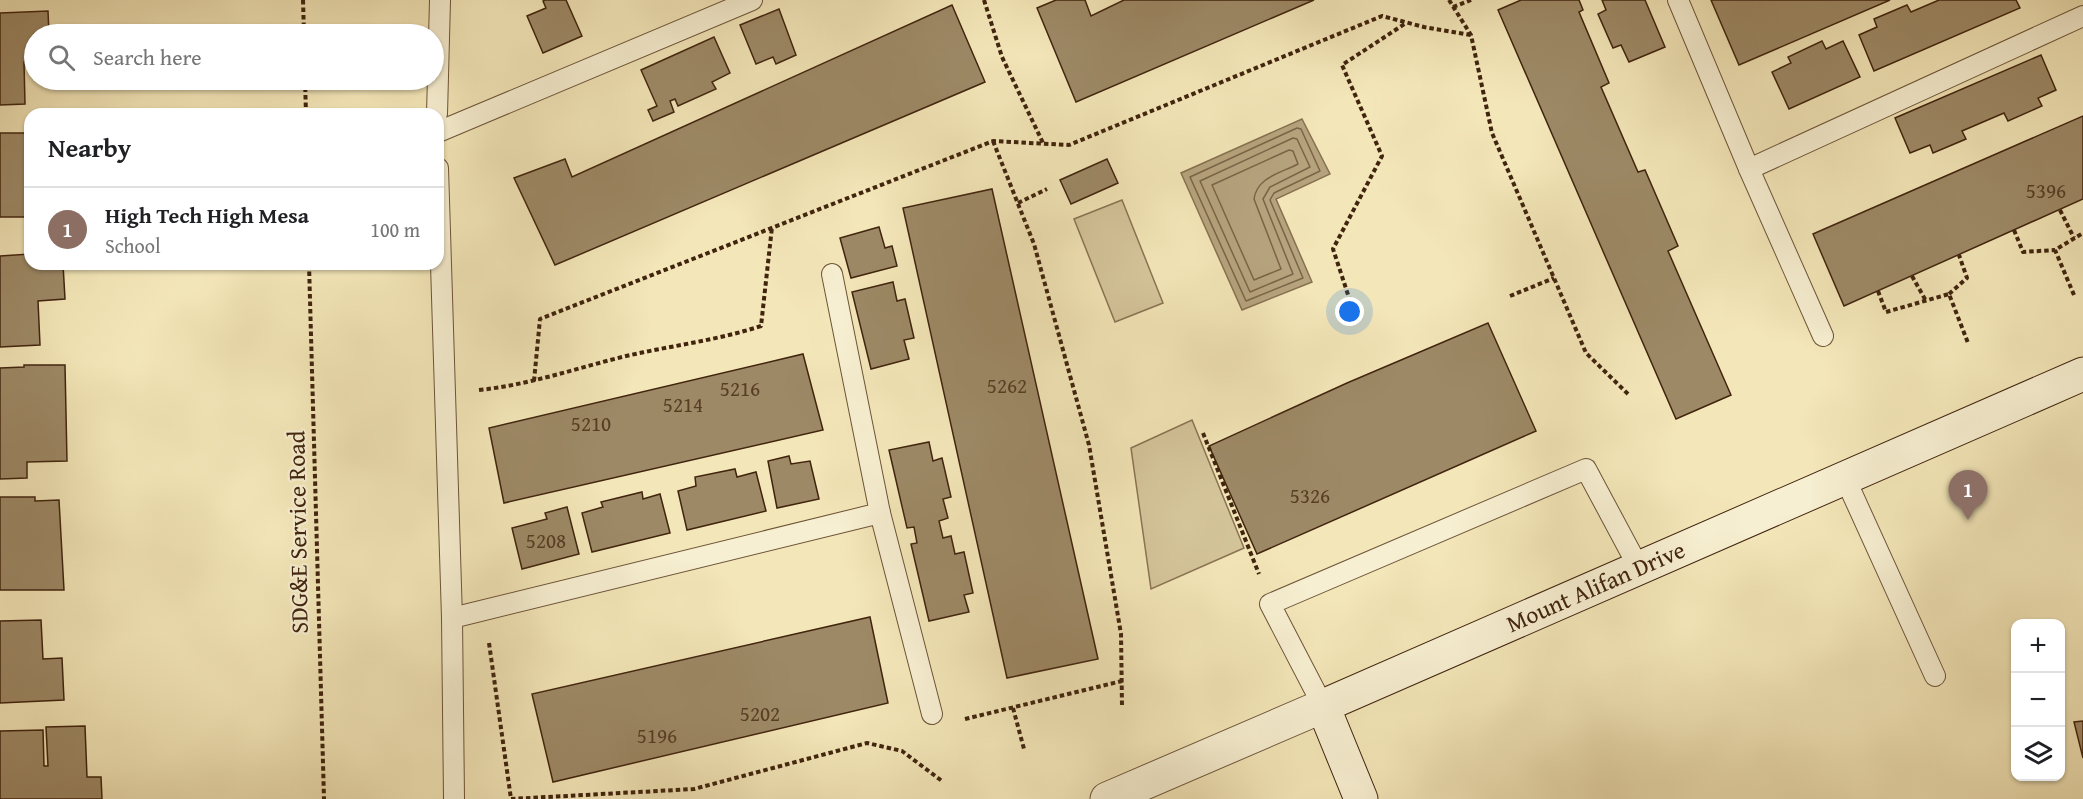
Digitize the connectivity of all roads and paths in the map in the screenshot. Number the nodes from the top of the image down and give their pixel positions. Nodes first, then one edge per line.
1 (303, 0) edge
2 (440, 0) edge
3 (752, 0) edge
4 (984, 0) edge
5 (1449, 0) edge
6 (1471, 0) edge
7 (1678, 0) edge
8 (1453, 7) junction
9 (2083, 16) edge
10 (1407, 22) junction
11 (304, 24) edge
12 (440, 24) edge
13 (1472, 35) junction
14 (305, 90) edge
15 (438, 90) edge
16 (306, 108) edge
17 (438, 108) edge
18 (444, 129) edge
19 (993, 141) junction
20 (1043, 143) junction
21 (1749, 169) junction
22 (1047, 189) dead end
23 (1018, 202) junction
24 (2060, 210) dead end
25 (772, 227) junction
26 (2014, 230) dead end
27 (2083, 233) edge
28 (2074, 238) junction
29 (2055, 250) junction
30 (1959, 255) dead end
31 (309, 270) edge
32 (441, 270) edge
33 (832, 274) dead end
34 (1912, 276) dead end
35 (1554, 278) junction
36 (1878, 291) dead end
37 (1949, 294) junction
38 (2074, 295) dead end
39 (1510, 296) dead end
40 (1926, 302) junction
41 (1355, 316) dead end
42 (1823, 336) dead end
43 (1968, 343) dead end
44 (2083, 374) edge
45 (534, 381) junction
46 (445, 394) junction
47 (1629, 395) dead end
48 (1203, 433) dead end
49 (1845, 478) junction
50 (880, 513) junction
51 (1639, 568) junction
52 (1270, 604) junction
53 (488, 609) junction
54 (452, 618) junction
55 (1935, 676) dead end
56 (1122, 681) junction
57 (1122, 706) dead end
58 (1323, 706) junction
59 (1013, 708) junction
60 (932, 714) joint
61 (1024, 749) dead end
62 (942, 781) dead end
63 (324, 799) edge
64 (454, 799) edge
65 (1107, 799) edge
66 (1361, 799) edge

1 - 11 path
2 - 12 lane
3 - 18 lane
4 - 20 path
5 - 8 path
6 - 8 path
7 - 21 lane
8 - 13 path
9 - 21 lane
10 - 13 path
10 - 20 path
10 - 41 path
13 - 35 path
14 - 16 path
15 - 17 lane
19 - 20 path
19 - 23 path
19 - 25 path
21 - 42 lane
22 - 23 path
23 - 56 path
24 - 28 path
25 - 45 path
25 - 45 path
26 - 29 path
27 - 28 path
28 - 29 path
29 - 38 path
30 - 37 path
31 - 63 path, SDG&E Service Road
32 - 46 lane
33 - 50 lane
34 - 40 path
35 - 39 path
35 - 47 path
36 - 40 path
37 - 40 path
37 - 43 path
44 - 49 main road, Mount Alifan Drive
45 - 46 path
46 - 54 lane
48 - 52 path
49 - 51 main road, Mount Alifan Drive
49 - 55 lane
50 - 53 lane
50 - 60 lane
51 - 52 lane
51 - 58 main road, Mount Alifan Drive
52 - 58 lane
53 - 54 lane
53 - 62 path
54 - 64 lane
56 - 57 path
56 - 59 path
58 - 65 main road, Mount Alifan Drive
58 - 66 main road
59 - 60 path
59 - 61 path

